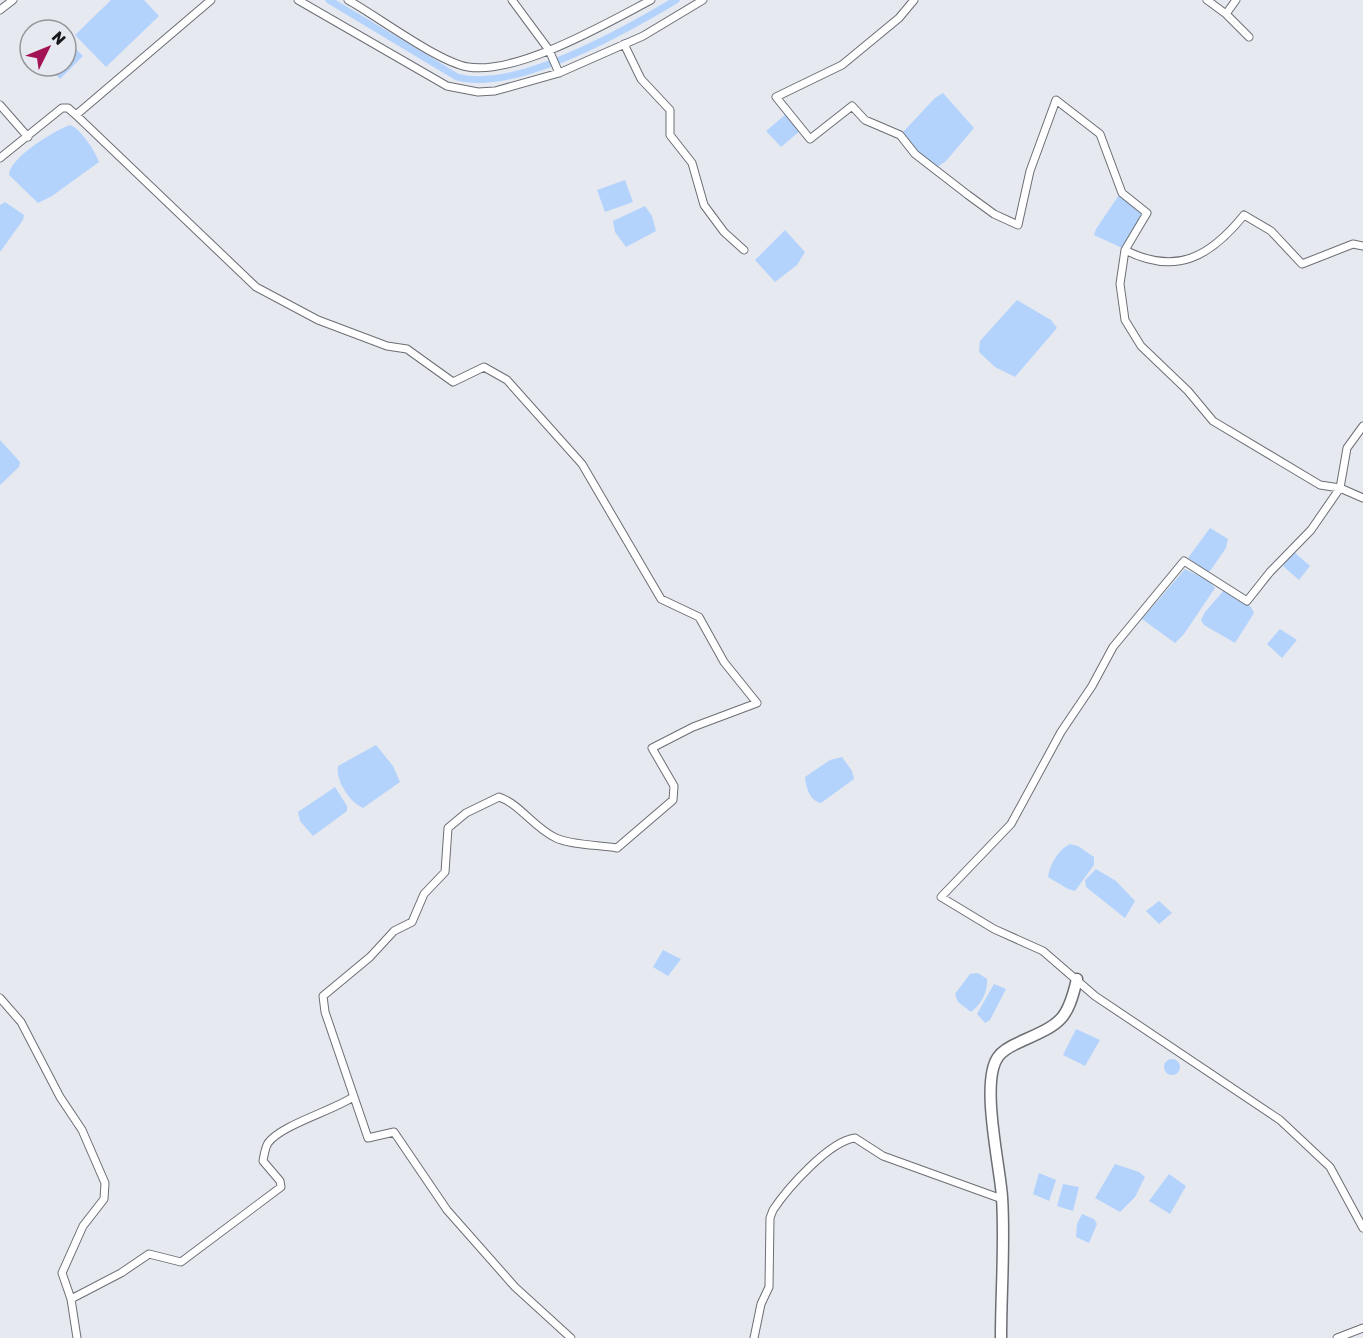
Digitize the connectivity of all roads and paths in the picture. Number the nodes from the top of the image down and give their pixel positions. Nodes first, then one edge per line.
1 (13, 0) edge
2 (211, 0) edge
3 (298, 0) edge
4 (348, 0) edge
5 (512, 0) edge
6 (651, 0) edge
7 (704, 0) edge
8 (914, 0) edge
9 (1207, 0) edge
10 (1236, 0) edge
11 (0, 10) edge
12 (1226, 14) junction
13 (1249, 37) dead end
14 (624, 44) junction
15 (549, 50) junction
16 (559, 73) junction
17 (0, 105) edge
18 (76, 115) junction
19 (28, 137) junction
20 (0, 159) edge
21 (1363, 246) edge
22 (744, 250) dead end
23 (1125, 250) junction
24 (1363, 426) edge
25 (1340, 488) junction
26 (1363, 498) edge
27 (1077, 979) junction
28 (0, 998) edge
29 (352, 1097) junction
30 (1002, 1199) junction
31 (1363, 1228) edge
32 (71, 1299) junction
33 (1363, 1328) edge
34 (77, 1338) edge
35 (571, 1338) edge
36 (754, 1338) edge
37 (1001, 1338) edge
38 (1337, 1338) edge

1 - 11 street
2 - 18 street
3 - 16 street
4 - 15 street
5 - 15 street
6 - 15 street
7 - 14 street
8 - 23 street
9 - 12 street
10 - 12 street
12 - 13 street
14 - 16 street
14 - 22 street
15 - 16 street
17 - 19 street
18 - 19 street
18 - 29 street
19 - 20 street
21 - 23 street
23 - 25 street
24 - 25 street
25 - 26 street
25 - 27 street
27 - 30 street
27 - 31 street
28 - 32 street
29 - 32 street
29 - 35 street
30 - 36 street
30 - 37 street
32 - 34 street
33 - 38 street

